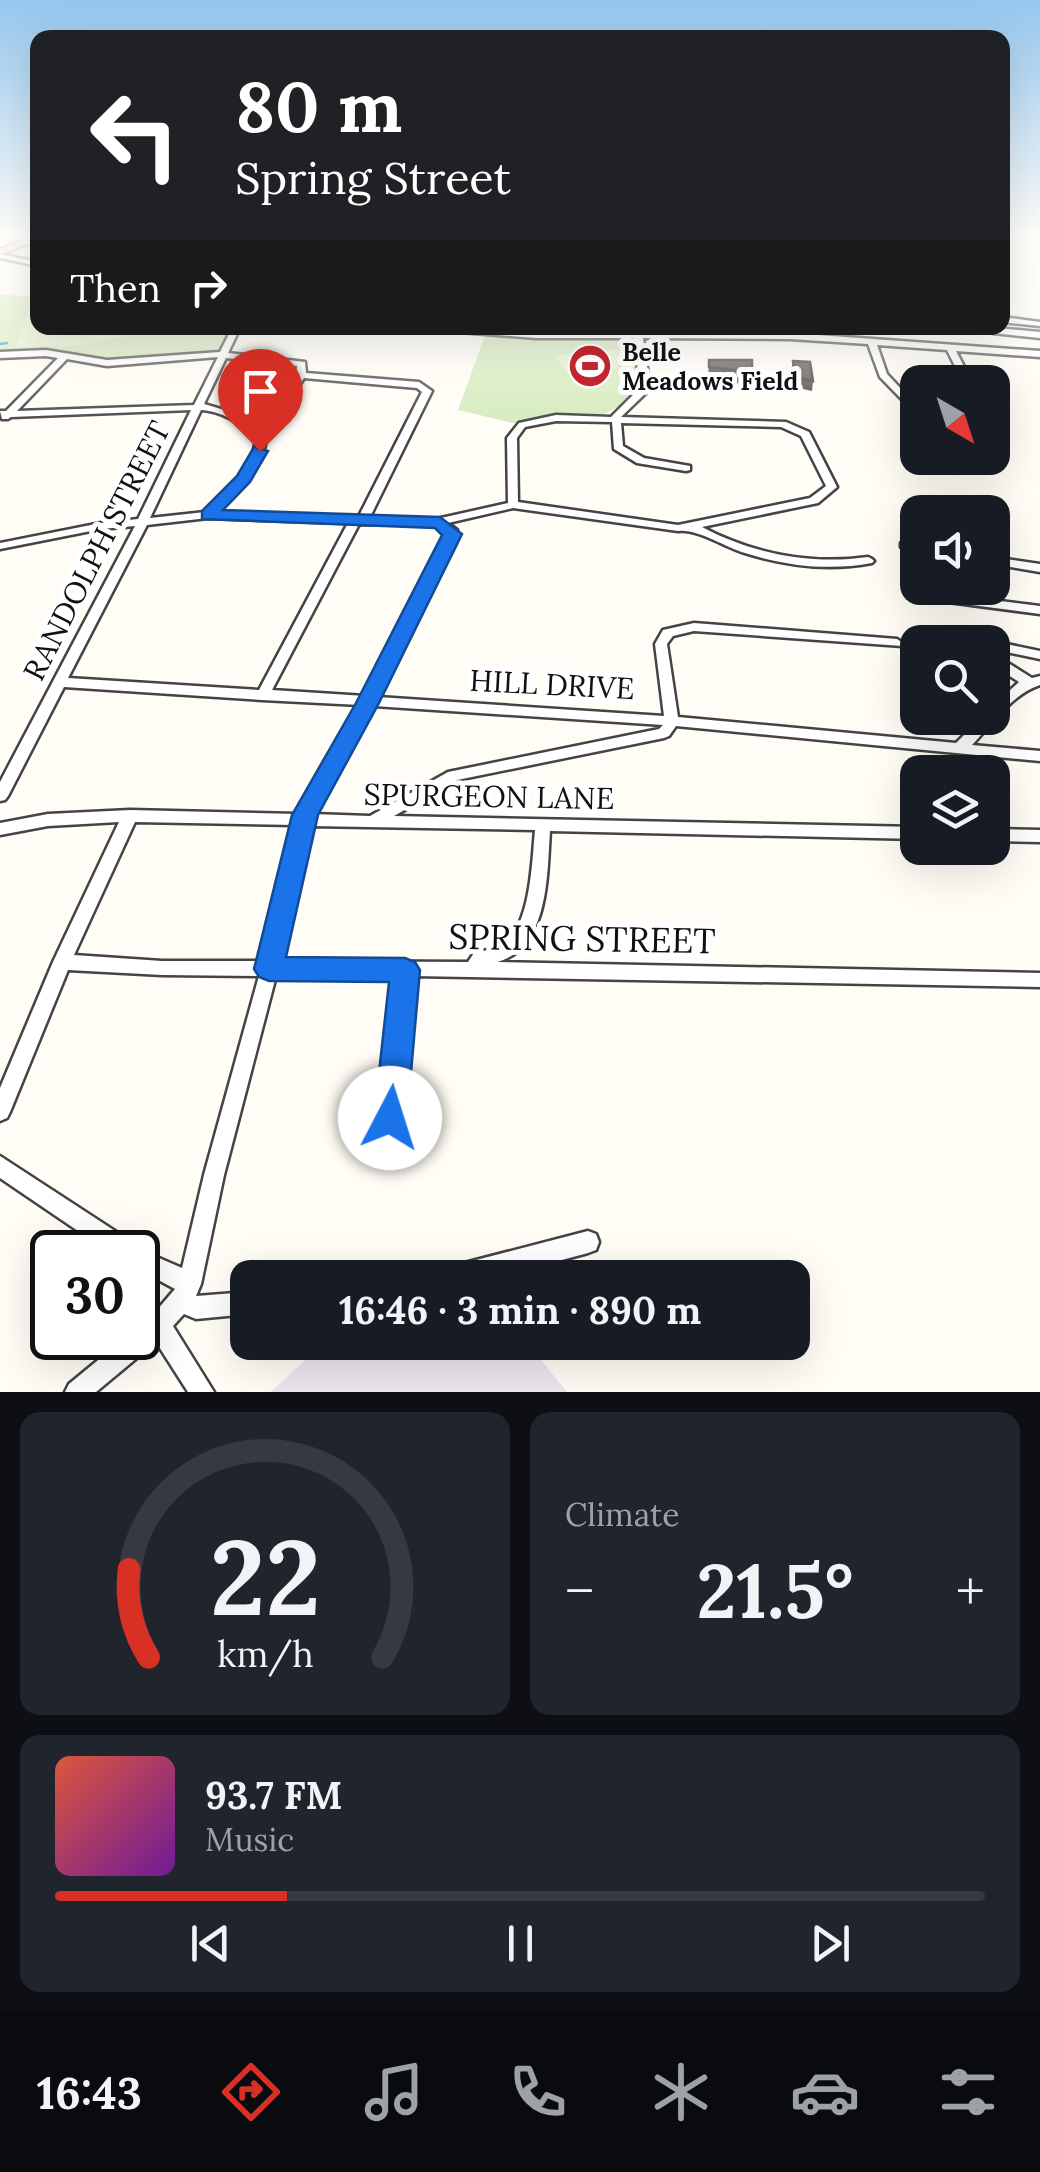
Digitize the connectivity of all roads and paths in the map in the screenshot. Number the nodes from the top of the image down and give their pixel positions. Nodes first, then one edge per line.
1 (1010, 311) edge
2 (1040, 314) edge
3 (1010, 320) edge
4 (1040, 324) edge
5 (1010, 331) edge
6 (233, 335) edge
7 (536, 335) edge
8 (638, 335) joint
9 (836, 335) edge
10 (998, 335) edge
11 (1040, 335) edge
12 (871, 341) junction
13 (950, 347) junction
14 (1002, 351) junction
15 (0, 354) edge
16 (1040, 354) edge
17 (224, 355) junction
18 (64, 356) junction
19 (87, 362) junction
20 (959, 365) edge
21 (53, 367) junction
22 (301, 376) junction
23 (900, 394) edge
24 (198, 407) junction
25 (2, 416) edge
26 (616, 418) junction
27 (262, 435) junction
28 (686, 468) dead end
29 (513, 505) junction
30 (208, 515) junction
31 (358, 520) junction
32 (440, 522) junction
33 (140, 524) junction
34 (693, 527) junction
35 (0, 546) edge
36 (868, 561) dead end
37 (1010, 563) edge
38 (1040, 568) edge
39 (1000, 605) edge
40 (1040, 610) edge
41 (897, 643) dead end
42 (1010, 649) edge
43 (1040, 654) edge
44 (1010, 669) edge
45 (1034, 681) edge
46 (60, 682) junction
47 (262, 696) junction
48 (1010, 701) edge
49 (368, 703) junction
50 (672, 722) junction
51 (973, 735) edge
52 (960, 749) junction
53 (1040, 756) edge
54 (0, 796) edge
55 (130, 816) junction
56 (305, 821) junction
57 (370, 822) junction
58 (543, 826) junction
59 (0, 829) edge
60 (900, 833) edge
61 (1010, 835) edge
62 (1040, 836) edge
63 (62, 962) junction
64 (473, 968) junction
65 (269, 969) junction
66 (405, 970) junction
67 (1040, 980) edge
68 (0, 1112) edge
69 (411, 1125) dead end
70 (0, 1166) edge
71 (95, 1230) edge
72 (588, 1242) dead end
73 (518, 1260) edge
74 (160, 1274) edge
75 (186, 1292) junction
76 (230, 1305) edge
77 (160, 1325) joint
78 (117, 1360) edge
79 (77, 1392) edge
80 (202, 1392) edge

1 - 2 street
3 - 4 street
5 - 11 street
6 - 17 street, RANDOLPH STREET
7 - 8 street
8 - 26 street
9 - 12 street
10 - 14 street
12 - 13 street
12 - 23 street
13 - 14 street
13 - 20 street
14 - 16 street
15 - 18 street
17 - 19 street
17 - 22 street
17 - 24 street, RANDOLPH STREET
18 - 19 street
18 - 21 street
19 - 21 street
21 - 25 street
22 - 27 street
22 - 31 street
24 - 25 street
24 - 27 street
24 - 33 street, RANDOLPH STREET
26 - 28 street
26 - 29 street
26 - 34 street
27 - 30 street
29 - 32 street
29 - 34 street
30 - 31 street
30 - 33 street
31 - 32 street
31 - 47 street
32 - 49 street
33 - 35 street
33 - 46 street, RANDOLPH STREET
34 - 36 street
37 - 38 street
39 - 40 street
41 - 50 street
42 - 43 street
44 - 45 street
45 - 48 street
46 - 47 street, HILL DRIVE
46 - 54 street, RANDOLPH STREET
47 - 49 street, HILL DRIVE
49 - 50 street, HILL DRIVE
49 - 56 street
50 - 52 street, HILL DRIVE
50 - 57 street
51 - 52 street
52 - 53 street, HILL DRIVE
55 - 56 street, SPURGEON LANE
55 - 59 street, SPURGEON LANE
55 - 63 street
56 - 57 street, SPURGEON LANE
56 - 65 street
57 - 58 street, SPURGEON LANE
58 - 60 street, SPURGEON LANE
58 - 64 street
61 - 62 street
63 - 65 street, SPRING STREET
63 - 68 street
64 - 66 street, SPRING STREET
64 - 67 street, SPRING STREET
65 - 66 street, SPRING STREET
65 - 75 street
66 - 69 street
70 - 71 street
72 - 73 street
74 - 75 street
75 - 76 street
75 - 77 street
77 - 80 street
78 - 79 street

